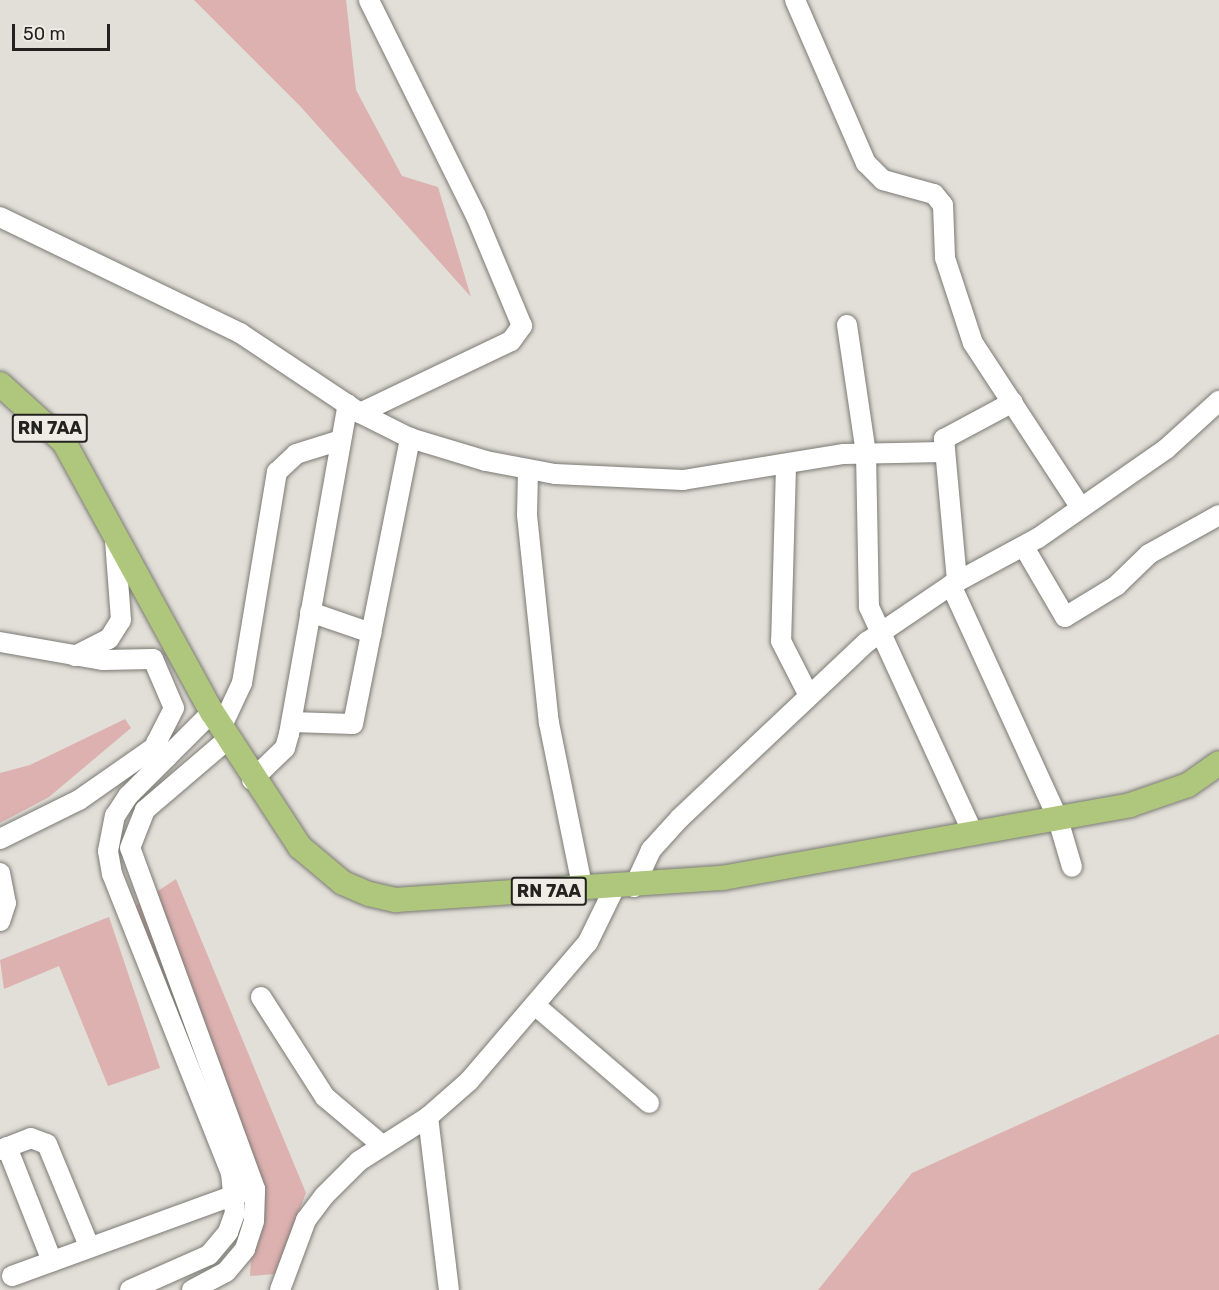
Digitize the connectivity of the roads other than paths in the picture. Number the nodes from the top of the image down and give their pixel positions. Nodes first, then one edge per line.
1 (369, 0) edge
2 (795, 0) edge
3 (0, 217) edge
4 (847, 325) dead end
5 (0, 384) edge
6 (1219, 401) edge
7 (1013, 402) junction
8 (354, 408) junction
9 (410, 438) junction
10 (342, 440) junction
11 (943, 452) junction
12 (866, 453) junction
13 (786, 466) junction
14 (528, 471) junction
15 (1081, 508) junction
16 (1219, 514) edge
17 (114, 532) junction
18 (1024, 547) junction
19 (954, 583) junction
20 (310, 612) junction
21 (371, 633) junction
22 (877, 633) junction
23 (0, 642) edge
24 (75, 656) junction
25 (795, 676) junction
26 (808, 694) junction
27 (292, 722) junction
28 (221, 726) junction
29 (182, 742) junction
30 (162, 752) junction
31 (1219, 764) edge
32 (198, 765) junction
33 (252, 780) junction
34 (1058, 816) junction
35 (972, 831) junction
36 (0, 839) edge
37 (1072, 867) dead end
38 (0, 873) edge
39 (624, 888) junction
40 (583, 890) junction
41 (0, 921) edge
42 (162, 941) junction
43 (142, 948) junction
44 (261, 997) dead end
45 (537, 1006) junction
46 (649, 1103) dead end
47 (428, 1118) junction
48 (382, 1145) junction
49 (3, 1148) edge
50 (245, 1191) junction
51 (89, 1246) junction
52 (52, 1261) junction
53 (12, 1276) dead end
54 (130, 1290) edge
55 (192, 1290) edge
56 (280, 1290) edge
57 (449, 1290) edge

1 - 8 street
2 - 7 street
3 - 8 street
4 - 12 street
5 - 17 main road, RN 7AA
6 - 15 street
7 - 11 street
7 - 15 street
8 - 9 street
8 - 10 street
9 - 14 street
9 - 21 street
10 - 20 street
10 - 28 street
11 - 12 street
11 - 19 street
12 - 13 street
12 - 22 street
13 - 14 street
13 - 25 street
14 - 40 street
15 - 18 street
16 - 18 street
17 - 24 street
17 - 28 main road, RN 7AA
18 - 19 street
19 - 22 street
19 - 34 street
20 - 21 street
20 - 27 street
21 - 27 street
22 - 26 street
22 - 35 street
23 - 24 street
24 - 30 street
25 - 26 street
25 - 26 street
26 - 39 street
27 - 33 street
28 - 29 street
28 - 32 street
28 - 33 main road, RN 7AA
29 - 30 street
29 - 32 street
30 - 36 street
30 - 43 street
31 - 34 main road, RN 7AA
32 - 42 street
33 - 40 main road, RN 7AA
34 - 35 main road, RN 7AA
34 - 37 street
35 - 39 main road, RN 7AA
38 - 41 street
39 - 40 main road, RN 7AA
39 - 45 street
42 - 43 street
42 - 50 street
43 - 50 street
44 - 48 street
45 - 46 street
45 - 47 street
47 - 48 street
47 - 57 street
48 - 56 street
49 - 51 street
49 - 52 street
50 - 51 street
50 - 54 street
50 - 55 street
51 - 52 street
52 - 53 street

